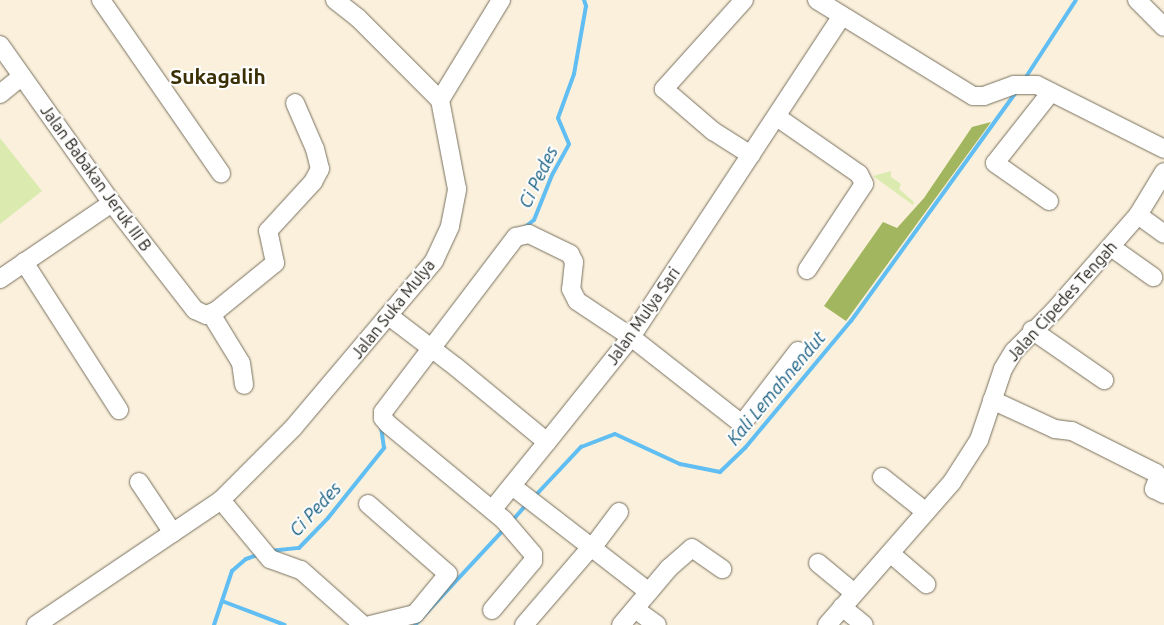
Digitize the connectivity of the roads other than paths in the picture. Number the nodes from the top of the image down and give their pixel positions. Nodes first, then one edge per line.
1 (101, 0) edge
2 (335, 0) edge
3 (501, 0) edge
4 (744, 0) edge
5 (817, 0) edge
6 (1137, 0) edge
7 (842, 16) junction
8 (1164, 27) edge
9 (0, 45) edge
10 (22, 76) junction
11 (1044, 89) junction
12 (0, 94) edge
13 (440, 100) junction
14 (295, 103) dead end
15 (777, 117) junction
16 (1164, 149) edge
17 (750, 155) junction
18 (1164, 172) edge
19 (221, 173) dead end
20 (1049, 201) dead end
21 (112, 203) junction
22 (1138, 215) junction
23 (1164, 234) edge
24 (1111, 247) junction
25 (24, 262) junction
26 (807, 270) dead end
27 (1153, 277) dead end
28 (0, 279) edge
29 (203, 312) junction
30 (389, 316) junction
31 (1032, 330) junction
32 (631, 337) junction
33 (434, 349) junction
34 (798, 351) dead end
35 (1104, 380) dead end
36 (244, 385) dead end
37 (992, 400) junction
38 (119, 410) dead end
39 (547, 442) junction
40 (882, 476) dead end
41 (139, 482) dead end
42 (517, 490) junction
43 (1164, 494) edge
44 (221, 500) junction
45 (368, 504) dead end
46 (619, 512) dead end
47 (926, 512) junction
48 (498, 515) junction
49 (173, 533) junction
50 (591, 548) junction
51 (890, 553) junction
52 (818, 563) dead end
53 (722, 569) dead end
54 (926, 584) dead end
55 (649, 592) junction
56 (853, 592) junction
57 (842, 607) junction
58 (635, 609) junction
59 (492, 610) dead end
60 (36, 625) edge
61 (363, 625) edge
62 (370, 625) edge
63 (524, 625) edge
64 (621, 625) edge
65 (657, 625) edge
66 (827, 625) edge
67 (864, 625) edge

1 - 19 street
2 - 13 street
3 - 13 street
4 - 17 street
5 - 7 street
6 - 8 street
7 - 11 street
7 - 15 street, Jalan Mulya Sari
9 - 10 street, Jalan Babakan Jeruk III B
10 - 12 street
10 - 21 street, Jalan Babakan Jeruk III B
11 - 16 street
11 - 20 street
13 - 30 street, Jalan Suka Mulya
14 - 29 street
15 - 17 street, Jalan Mulya Sari
15 - 26 street
17 - 32 street, Jalan Mulya Sari
18 - 22 street, Jalan Cipedes Tengah
21 - 25 street
21 - 29 street, Jalan Babakan Jeruk III B
22 - 23 street
22 - 24 street, Jalan Cipedes Tengah
24 - 27 street
24 - 31 street, Jalan Cipedes Tengah
25 - 28 street
25 - 38 street
29 - 36 street, Jalan Babakan Jeruk III B
30 - 33 street
30 - 44 street, Jalan Suka Mulya
31 - 35 street
31 - 37 street, Jalan Cipedes Tengah
32 - 33 street
32 - 34 street
32 - 39 street, Jalan Mulya Sari
33 - 39 street
33 - 48 street
37 - 43 street
37 - 47 street, Jalan Cipedes Tengah
39 - 42 street, Jalan Mulya Sari
40 - 47 street
41 - 49 street
42 - 48 street, Jalan Mulya Sari
42 - 50 street
44 - 49 street, Jalan Suka Mulya
44 - 61 street
45 - 62 street
46 - 50 street
47 - 51 street, Jalan Cipedes Tengah
48 - 59 street
49 - 60 street, Jalan Suka Mulya
50 - 55 street
50 - 63 street
51 - 54 street
51 - 56 street, Jalan Cipedes Tengah
52 - 56 street
53 - 55 street
55 - 58 street
56 - 57 street, Jalan Cipedes Tengah
57 - 66 street, Jalan Cipedes Tengah
57 - 67 street
58 - 64 street
58 - 65 street

